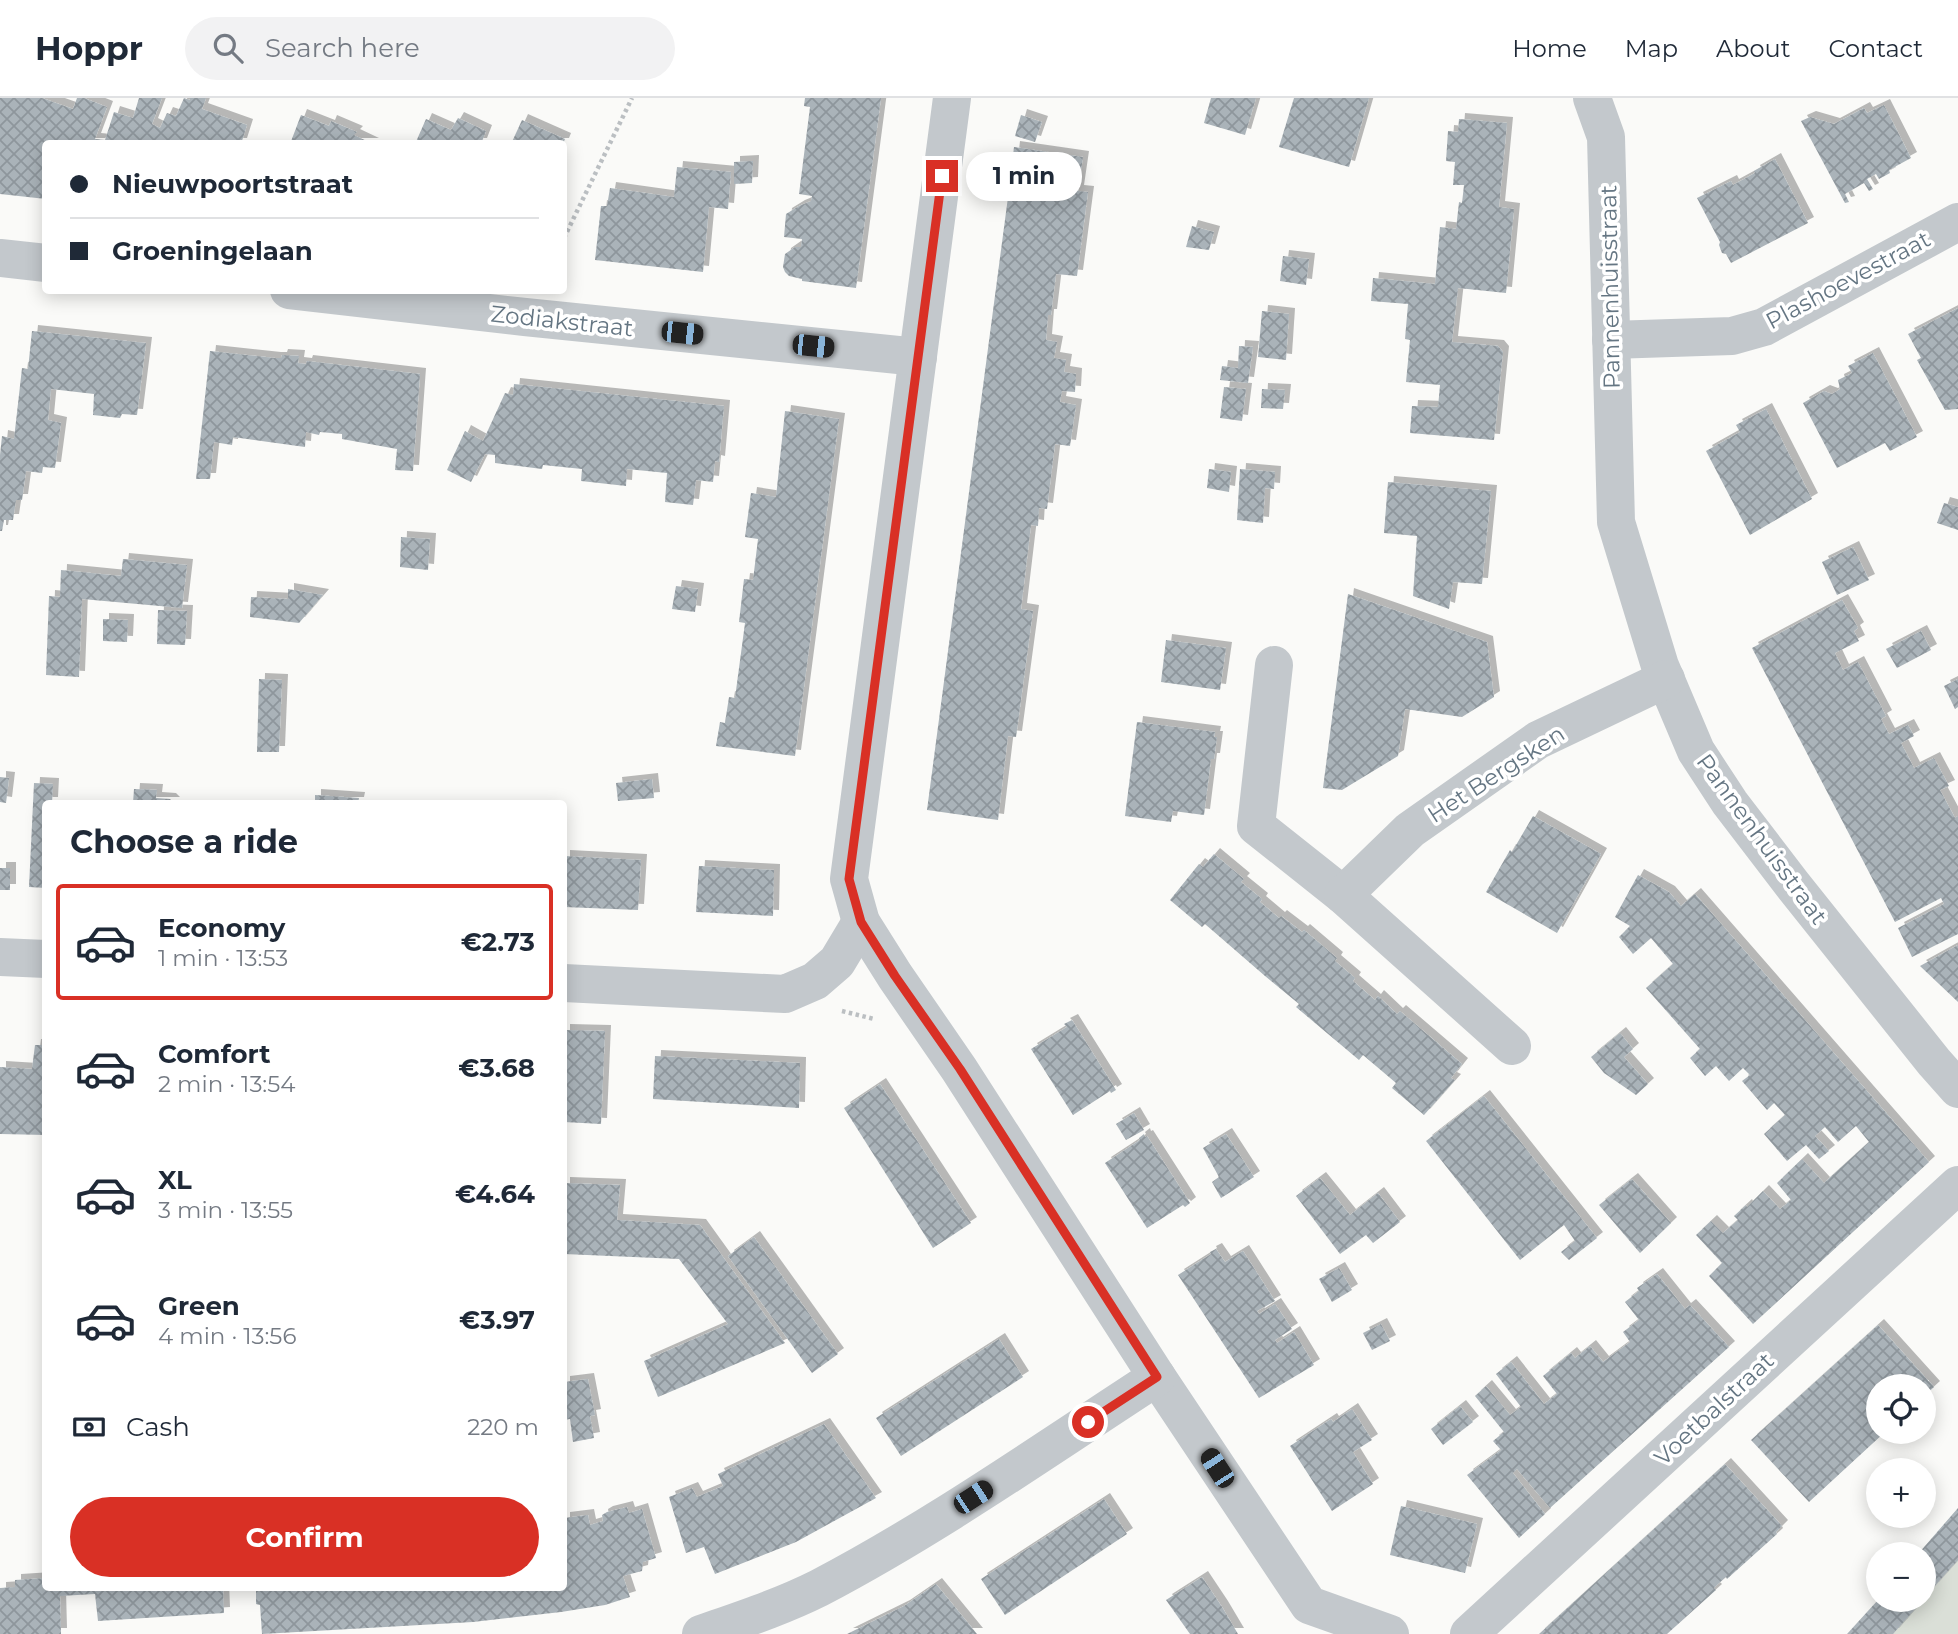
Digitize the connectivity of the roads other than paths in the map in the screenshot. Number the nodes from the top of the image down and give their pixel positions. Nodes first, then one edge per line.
1 (952, 98) edge
2 (1592, 98) edge
3 (1958, 222) edge
4 (0, 258) edge
5 (42, 263) edge
6 (324, 294) edge
7 (1611, 340) junction
8 (918, 356) junction
9 (1274, 665) dead end
10 (1666, 679) junction
11 (1343, 895) junction
12 (861, 922) junction
13 (0, 957) edge
14 (42, 959) edge
15 (567, 983) edge
16 (1512, 1046) dead end
17 (1958, 1089) edge
18 (1958, 1185) edge
19 (1157, 1377) junction
20 (1313, 1620) edge
21 (701, 1634) edge
22 (1390, 1634) edge
23 (1469, 1634) edge

1 - 8 street
2 - 7 street, Pannenhuisstraat
3 - 7 street, Plashoevestraat
4 - 5 street
6 - 8 street, Zodiakstraat
7 - 10 street, Pannenhuisstraat
8 - 12 street
9 - 11 street
10 - 11 street, Het Bergsken
10 - 17 street, Pannenhuisstraat
11 - 16 street
12 - 15 street
12 - 19 street
13 - 14 street
18 - 23 street, Voetbalstraat
19 - 20 street
19 - 21 street
20 - 22 street

